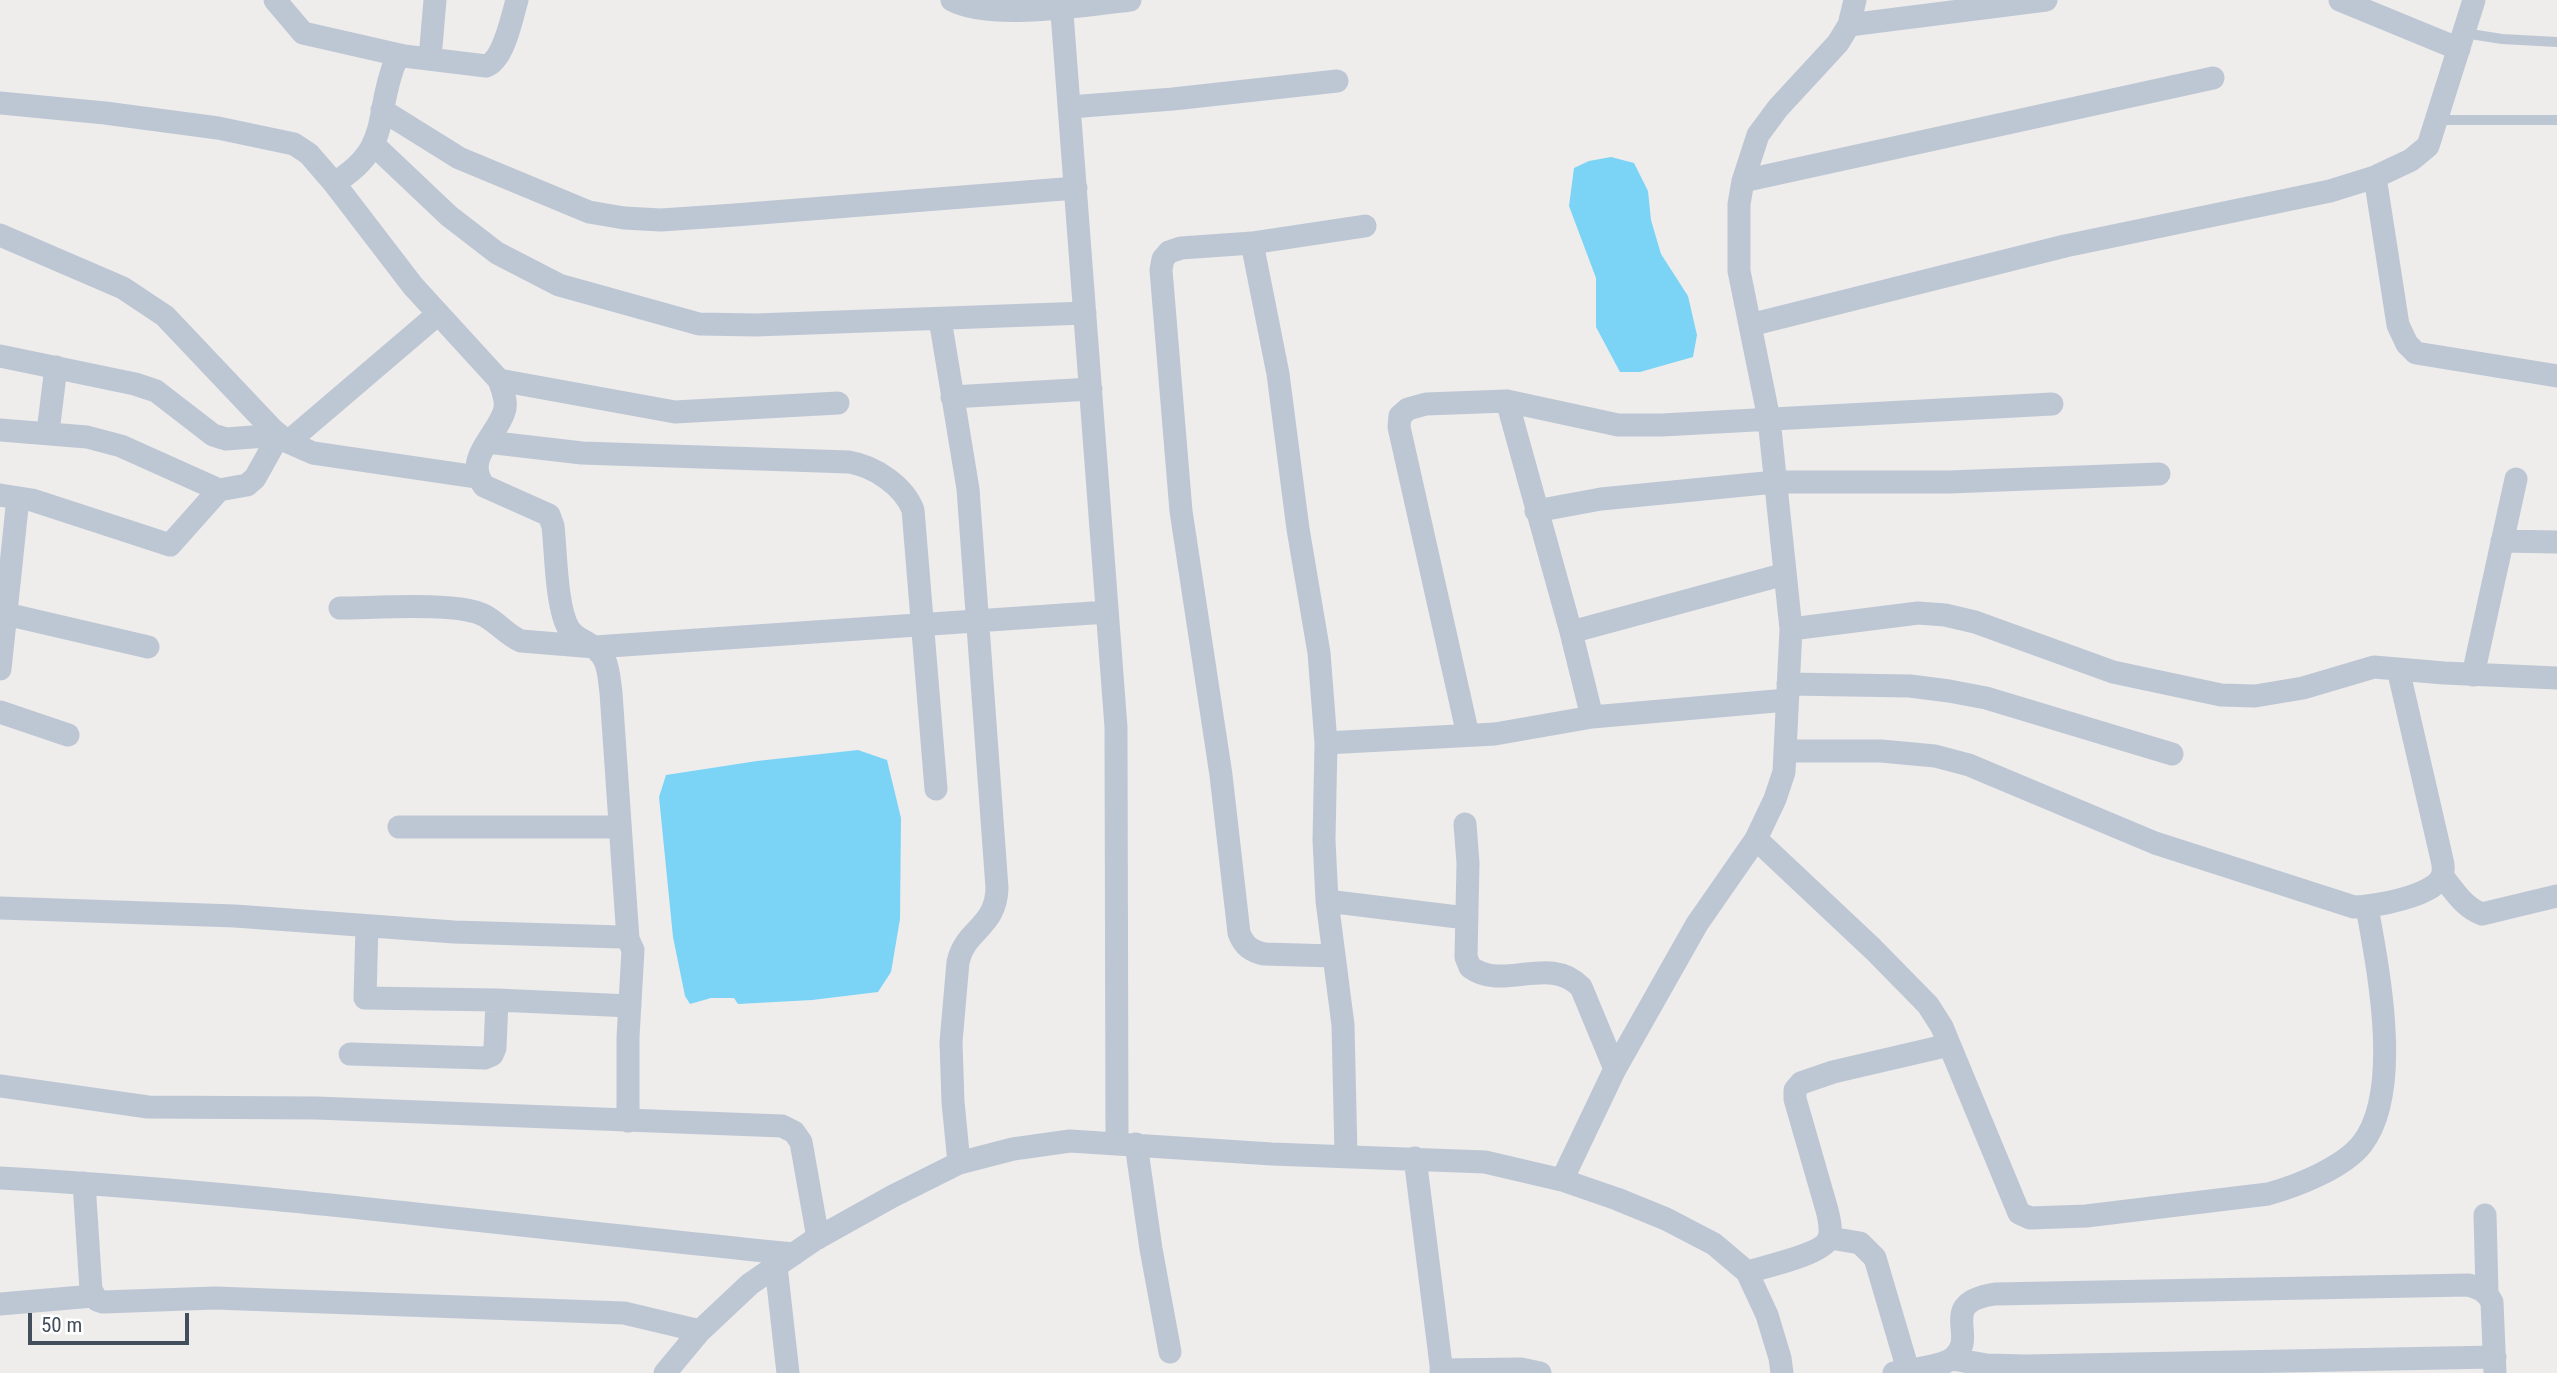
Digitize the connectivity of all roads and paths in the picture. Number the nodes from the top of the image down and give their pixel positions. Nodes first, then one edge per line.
1 (275, 0) edge
2 (435, 0) edge
3 (517, 0) edge
4 (952, 0) edge
5 (1130, 0) edge
6 (1856, 0) edge
7 (2046, 0) edge
8 (2340, 0) edge
9 (2474, 0) edge
10 (1062, 4) edge
11 (2388, 9) edge
12 (1849, 25) junction
13 (2461, 41) junction
14 (2557, 42) edge
15 (404, 56) junction
16 (430, 58) junction
17 (2213, 78) dead end
18 (1337, 81) dead end
19 (0, 103) edge
20 (1070, 107) junction
21 (383, 110) junction
22 (2437, 120) junction
23 (2557, 120) edge
24 (374, 145) junction
25 (2375, 177) junction
26 (1743, 181) junction
27 (334, 183) junction
28 (1076, 188) junction
29 (1365, 226) dead end
30 (0, 235) edge
31 (1252, 243) junction
32 (1085, 313) junction
33 (438, 314) junction
34 (940, 318) junction
35 (1750, 325) junction
36 (0, 356) edge
37 (56, 367) junction
38 (2557, 376) edge
39 (499, 380) junction
40 (1091, 389) junction
41 (952, 397) junction
42 (1507, 401) junction
43 (838, 403) dead end
44 (2052, 404) dead end
45 (1769, 419) junction
46 (0, 429) edge
47 (48, 432) junction
48 (284, 439) junction
49 (487, 442) junction
50 (2160, 474) dead end
51 (477, 477) junction
52 (2516, 480) dead end
53 (1774, 482) junction
54 (219, 490) junction
55 (9, 497) edge
56 (1536, 510) junction
57 (2502, 541) junction
58 (2557, 542) edge
59 (1785, 574) junction
60 (340, 608) dead end
61 (1107, 612) junction
62 (6, 614) junction
63 (978, 620) junction
64 (924, 624) junction
65 (1791, 629) junction
66 (1572, 632) junction
67 (148, 647) dead end
68 (595, 647) junction
69 (0, 669) edge
70 (2398, 669) junction
71 (2473, 675) junction
72 (2557, 678) edge
73 (1788, 692) junction
74 (0, 712) edge
75 (1592, 717) junction
76 (68, 735) dead end
77 (1468, 735) junction
78 (1326, 743) junction
79 (1785, 751) junction
80 (2172, 754) dead end
81 (936, 789) dead end
82 (1465, 824) dead end
83 (399, 827) dead end
84 (620, 827) junction
85 (1756, 839) junction
86 (2442, 876) junction
87 (2557, 896) edge
88 (1327, 901) junction
89 (2367, 907) junction
90 (0, 908) edge
91 (1466, 918) junction
92 (367, 926) junction
93 (628, 939) junction
94 (1334, 956) junction
95 (497, 1000) junction
96 (630, 1006) junction
97 (1949, 1045) junction
98 (350, 1054) dead end
99 (1615, 1069) junction
100 (0, 1086) edge
101 (628, 1121) junction
102 (1126, 1144) junction
103 (1346, 1155) junction
104 (1415, 1158) junction
105 (959, 1163) junction
106 (0, 1178) edge
107 (1562, 1180) junction
108 (84, 1183) junction
109 (2485, 1215) dead end
110 (818, 1238) junction
111 (1830, 1238) junction
112 (785, 1260) junction
113 (1747, 1272) junction
114 (2487, 1292) junction
115 (93, 1296) junction
116 (0, 1304) edge
117 (700, 1331) junction
118 (1170, 1352) dead end
119 (1952, 1359) junction
120 (2495, 1365) edge
121 (1442, 1371) edge
122 (1901, 1371) edge
123 (665, 1373) edge
124 (788, 1373) edge
125 (1540, 1373) edge
126 (1782, 1373) edge

1 - 15 street
2 - 16 street
3 - 16 street
4 - 10 street
5 - 10 street
6 - 12 street
7 - 12 street
8 - 11 street
9 - 13 street
10 - 20 street
11 - 13 street
12 - 26 street
13 - 14 lane
13 - 22 street
15 - 16 street
15 - 21 street
17 - 26 street
18 - 20 street
19 - 27 street
20 - 28 street
21 - 24 street
21 - 28 street
22 - 23 lane
22 - 25 street
24 - 27 street
24 - 34 street
25 - 35 street
25 - 38 street
26 - 35 street
27 - 33 street
28 - 32 street
29 - 31 street
30 - 48 street
31 - 78 street
31 - 94 street
32 - 34 street
32 - 40 street
33 - 39 street
33 - 48 street
34 - 41 street
35 - 45 street
36 - 37 street
37 - 47 street
37 - 48 street
39 - 43 street
39 - 49 street
40 - 41 street
40 - 61 street
41 - 63 street
42 - 45 street
42 - 56 street
42 - 77 street
44 - 45 street
45 - 53 street
46 - 47 street
47 - 54 street
48 - 51 street
48 - 54 street
49 - 51 street
49 - 64 street
50 - 53 street
51 - 68 street
52 - 57 street
53 - 56 street
53 - 59 street
54 - 55 street
55 - 62 street
56 - 66 street
57 - 58 street
57 - 71 street
59 - 65 street
59 - 66 street
60 - 68 street
61 - 63 street
61 - 102 street
62 - 67 street
62 - 69 street
63 - 64 street
63 - 105 street
64 - 68 street
64 - 81 street
65 - 70 street
65 - 73 street
66 - 75 street
68 - 84 street
70 - 71 street
70 - 86 street
71 - 72 street
73 - 75 street
73 - 79 street
73 - 80 street
74 - 76 street
75 - 77 street
77 - 78 street
78 - 88 street
79 - 85 street
79 - 89 street
82 - 91 street
83 - 84 street
84 - 93 street
85 - 97 street
85 - 99 street
86 - 87 street
86 - 89 street
88 - 91 street
88 - 94 street
89 - 97 street
90 - 92 street
91 - 99 street
92 - 93 street
92 - 95 street
93 - 96 street
94 - 103 street
95 - 96 street
95 - 98 street
96 - 101 street
97 - 111 street
99 - 107 street
100 - 101 street
101 - 110 street
102 - 103 street
102 - 105 street
102 - 118 street
103 - 104 street
104 - 107 street
104 - 121 street
105 - 110 street
106 - 108 street
107 - 113 street
108 - 112 street
108 - 115 street
109 - 114 street
110 - 112 street
111 - 113 street
111 - 122 street
112 - 117 street
112 - 124 street
113 - 126 street
114 - 119 street
114 - 120 street
115 - 116 street
115 - 117 street
117 - 123 street
119 - 120 street
119 - 122 street
121 - 125 street

